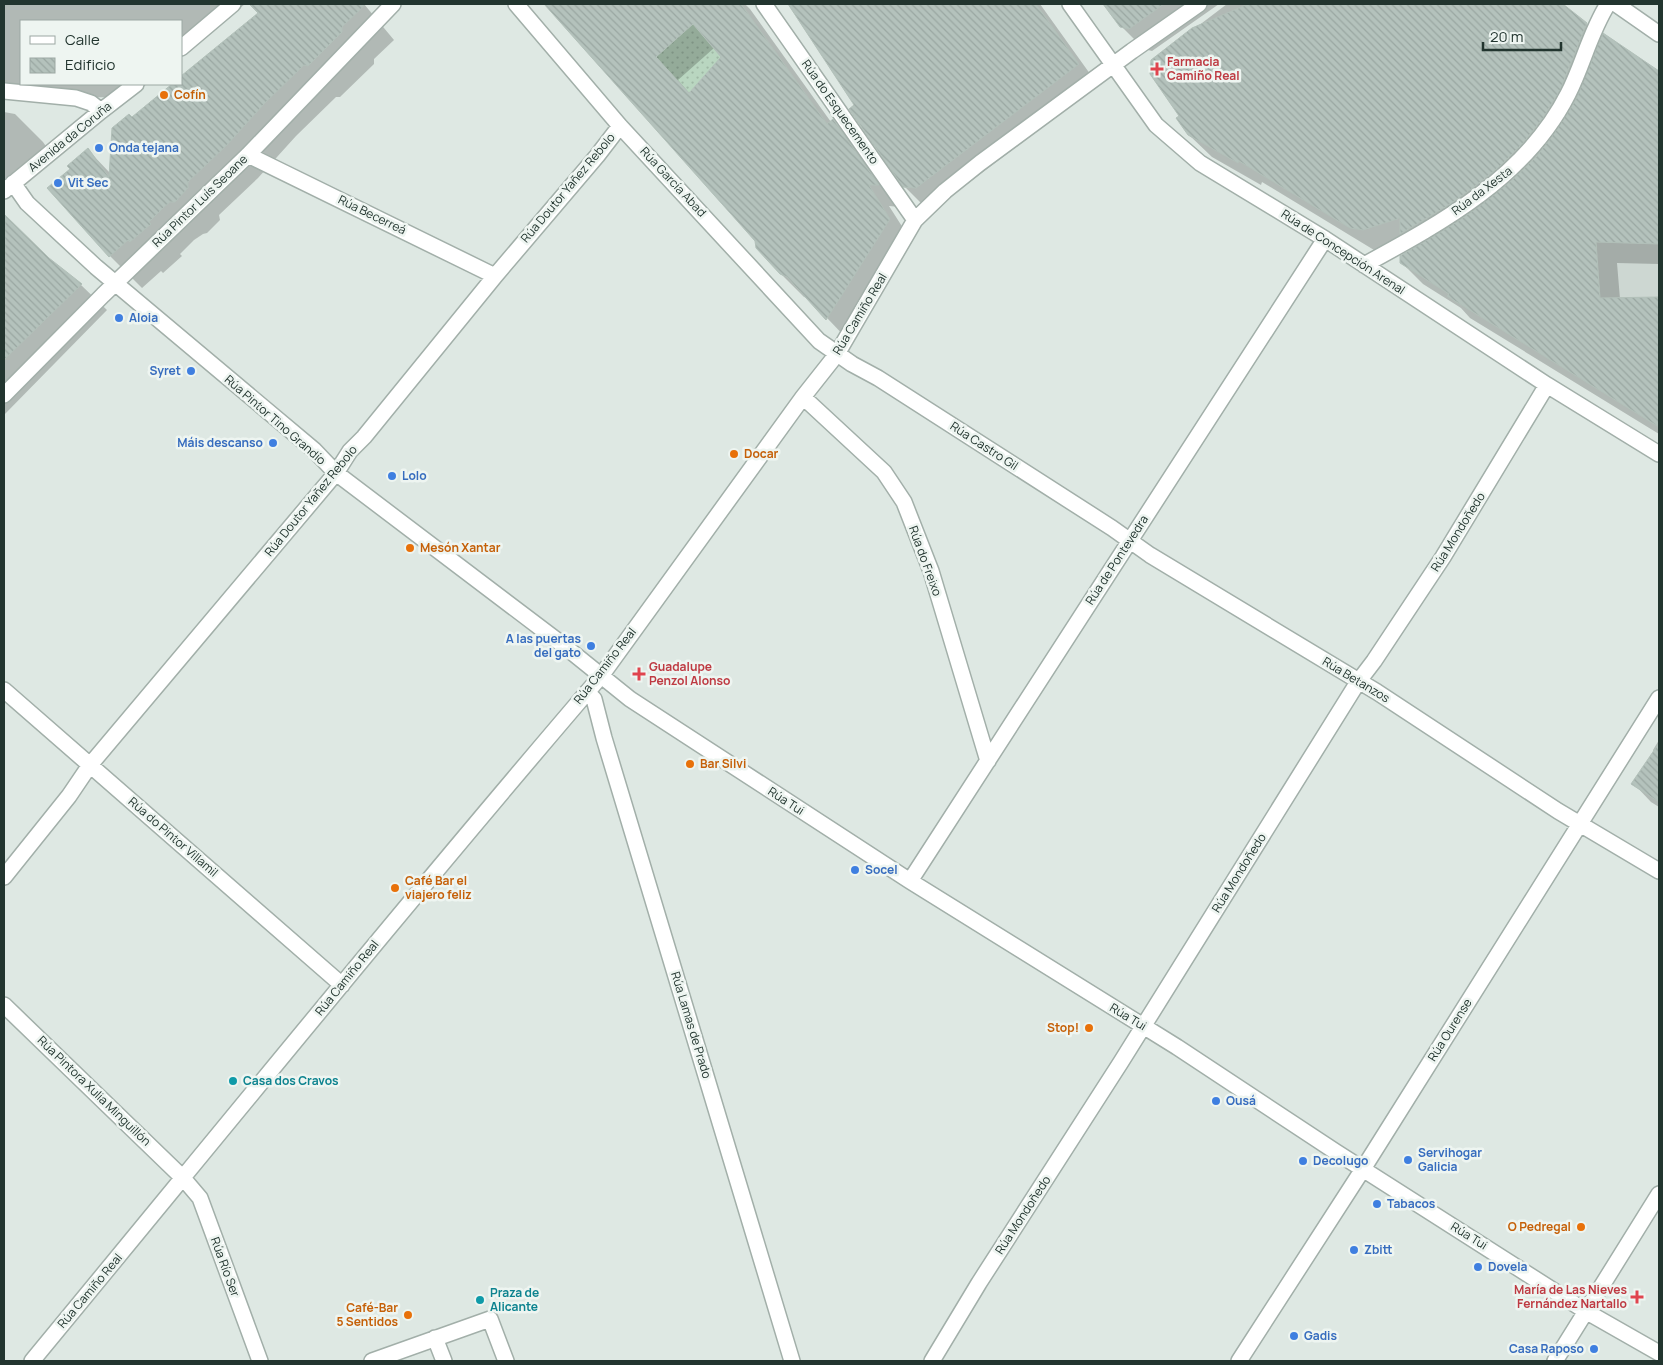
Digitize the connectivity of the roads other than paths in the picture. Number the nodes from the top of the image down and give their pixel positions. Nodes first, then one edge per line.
1 (234, 4) edge
2 (393, 4) edge
3 (516, 4) edge
4 (764, 4) edge
5 (1070, 4) edge
6 (1199, 4) edge
7 (1608, 4) edge
8 (1616, 4) edge
9 (1659, 34) edge
10 (182, 47) edge
11 (1113, 65) junction
12 (135, 85) edge
13 (4, 91) edge
14 (101, 110) junction
15 (620, 126) junction
16 (248, 154) junction
17 (8, 187) edge
18 (916, 220) junction
19 (1325, 239) junction
20 (1364, 265) junction
21 (495, 276) junction
22 (115, 284) junction
23 (837, 354) junction
24 (1547, 385) junction
25 (4, 395) edge
26 (804, 397) junction
27 (1659, 454) edge
28 (336, 473) junction
29 (1130, 540) junction
30 (601, 676) junction
31 (1358, 682) junction
32 (4, 690) edge
33 (587, 692) junction
34 (1659, 698) edge
35 (988, 761) junction
36 (90, 765) junction
37 (1580, 823) junction
38 (1659, 871) edge
39 (4, 877) edge
40 (910, 882) junction
41 (342, 985) junction
42 (4, 1005) edge
43 (1143, 1026) junction
44 (1363, 1169) junction
45 (183, 1178) junction
46 (1659, 1194) edge
47 (1587, 1312) junction
48 (435, 1338) junction
49 (1659, 1353) edge
50 (32, 1361) edge
51 (260, 1361) edge
52 (372, 1361) edge
53 (444, 1361) edge
54 (506, 1361) edge
55 (792, 1361) edge
56 (932, 1361) edge
57 (1239, 1361) edge
58 (1555, 1361) edge

1 - 10 street
2 - 16 street, Rúa Pintor Luís Seoane
3 - 15 street, Rúa García Abad
4 - 18 street, Rúa do Esquecemento
5 - 11 street, Rúa de Concepción Arenal
6 - 11 street, Rúa Camiño Real
7 - 20 street, Rúa da Xesta
8 - 9 street
11 - 18 street, Rúa Camiño Real
11 - 19 street, Rúa de Concepción Arenal
12 - 14 street, Avenida da Coruña
13 - 14 street
14 - 17 street, Avenida da Coruña
15 - 21 street, Rúa Doutor Yañez Rebolo
15 - 23 street, Rúa García Abad
16 - 21 street, Rúa Becerreá
16 - 22 street, Rúa Pintor Luís Seoane
17 - 22 street, Rúa Pintor Tino Grandío
18 - 23 street, Rúa Camiño Real
19 - 20 street, Rúa de Concepción Arenal
19 - 29 street, Rúa de Pontevedra
20 - 24 street, Rúa de Concepción Arenal
21 - 28 street, Rúa Doutor Yañez Rebolo
22 - 25 street, Rúa Pintor Luís Seoane
22 - 28 street, Rúa Pintor Tino Grandío
23 - 26 street, Rúa Camiño Real
23 - 29 street, Rúa Castro Gil
24 - 27 street, Rúa de Concepción Arenal
24 - 31 street, Rúa Mondoñedo
26 - 30 street, Rúa Camiño Real
26 - 35 street, Rúa do Freixo
28 - 30 street, Rúa Pintor Tino Grandío
28 - 36 street, Rúa Doutor Yañez Rebolo
29 - 31 street, Rúa Betanzos
29 - 35 street, Rúa de Pontevedra
30 - 33 street, Rúa Camiño Real
30 - 40 street, Rúa Tui
31 - 37 street, Rúa Betanzos
31 - 43 street, Rúa Mondoñedo
32 - 36 street, Rúa do Pintor Villamil
33 - 41 street, Rúa Camiño Real
33 - 55 street, Rúa Lamas de Prado
34 - 37 street, Rúa Ourense
35 - 40 street, Rúa de Pontevedra
36 - 39 street, Rúa Doutor Yañez Rebolo
36 - 41 street, Rúa do Pintor Villamil
37 - 38 street, Rúa Betanzos
37 - 44 street, Rúa Ourense
40 - 43 street, Rúa Tui
41 - 45 street, Rúa Camiño Real
42 - 45 street, Rúa Pintora Xulia Minguillón
43 - 44 street, Rúa Tui
43 - 56 street, Rúa Mondoñedo
44 - 47 street, Rúa Tui
44 - 57 street, Rúa Ourense
45 - 50 street, Rúa Camiño Real
45 - 51 street, Rúa Río Ser
46 - 47 street
47 - 49 street, Rúa Tui
47 - 58 street
48 - 52 street
48 - 53 street
48 - 54 street

